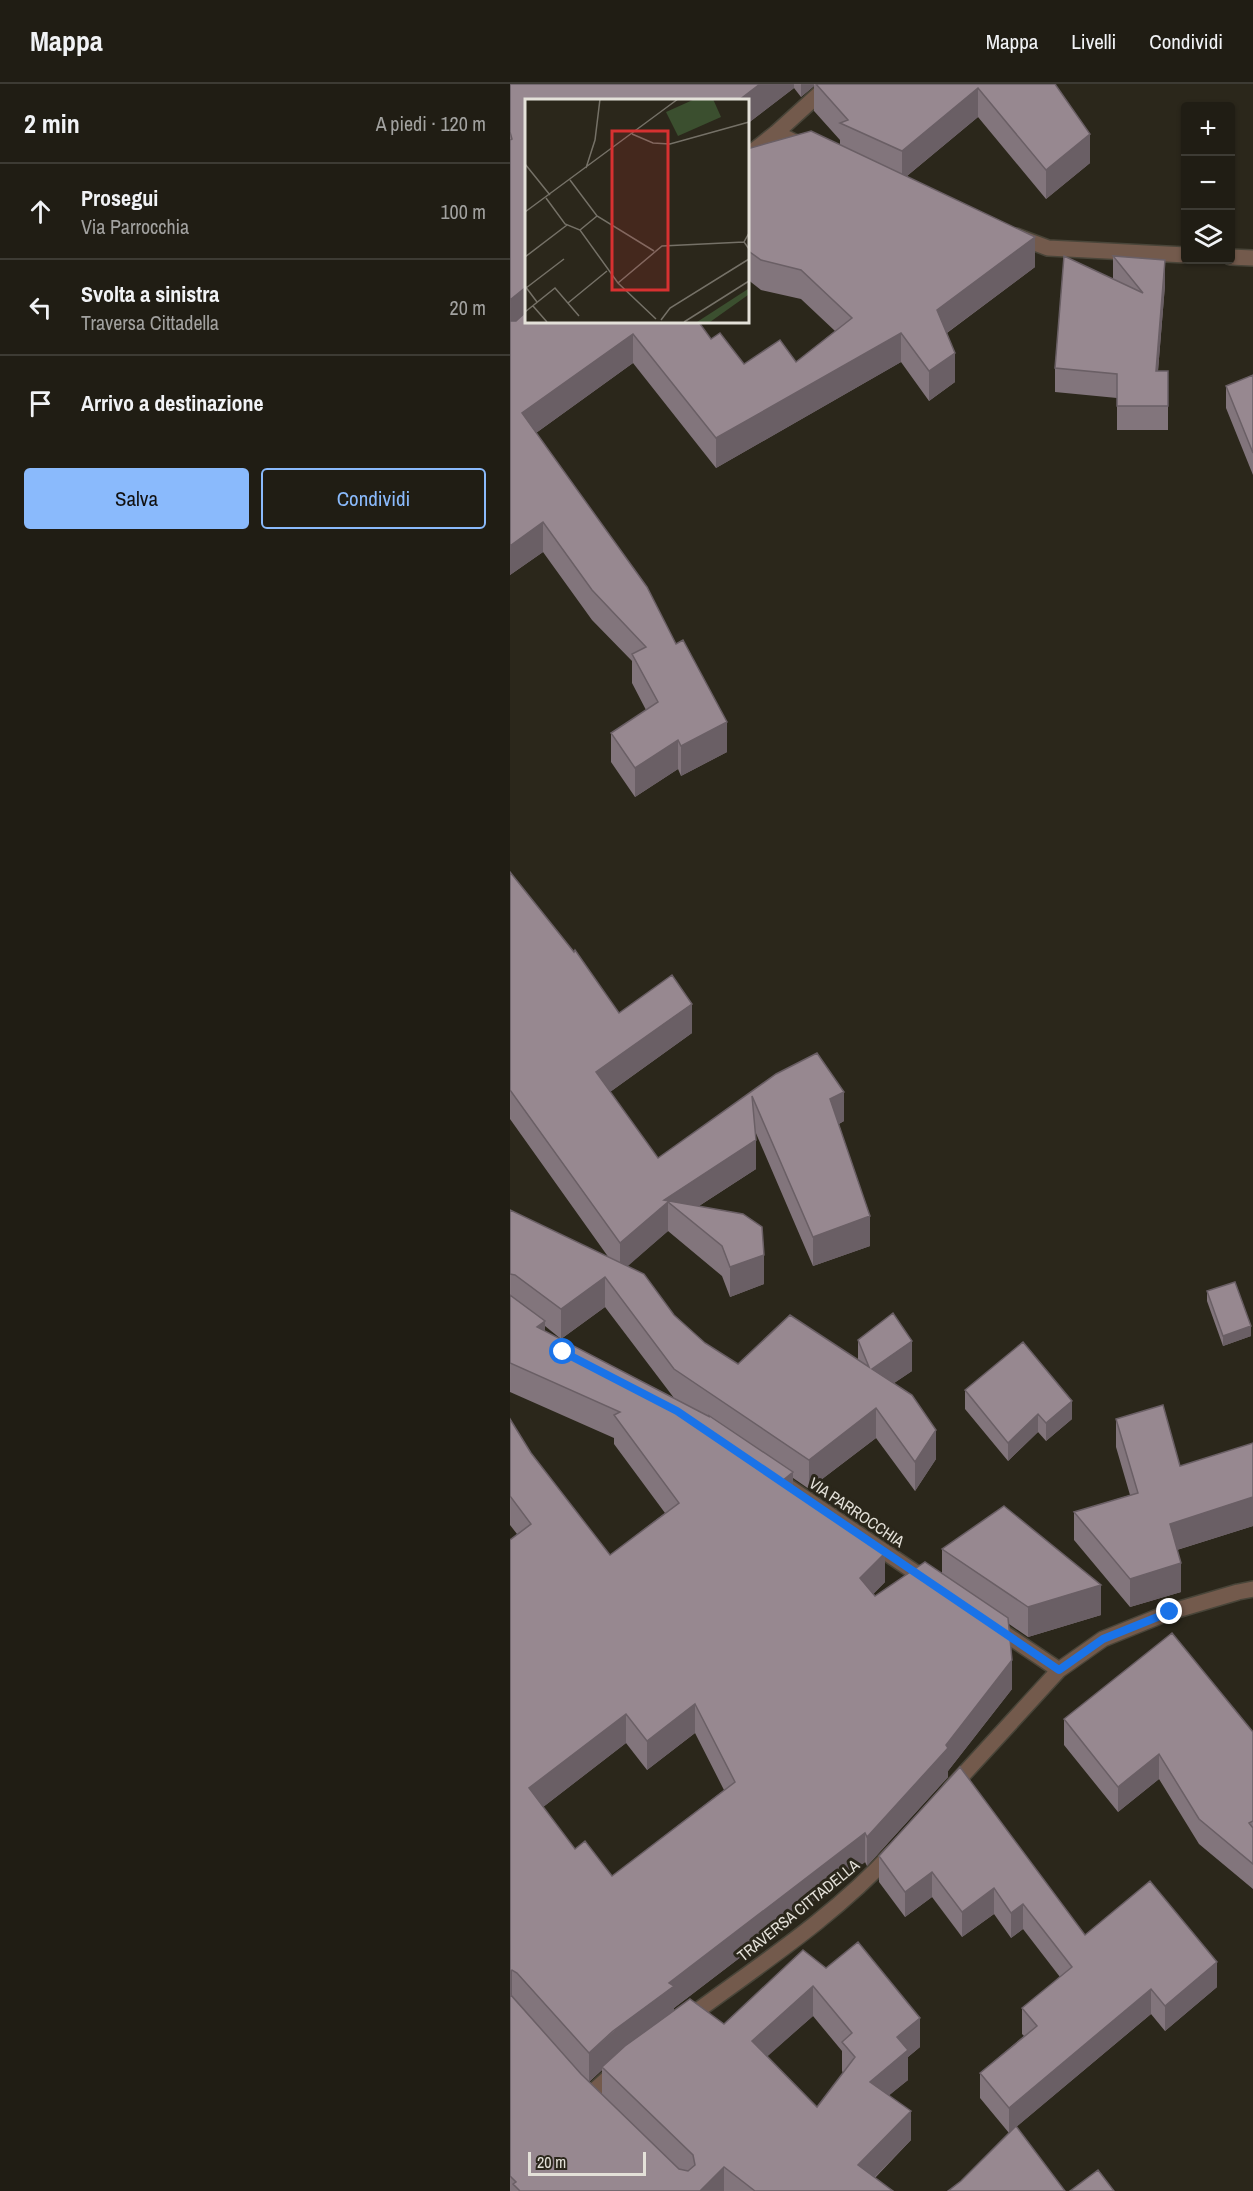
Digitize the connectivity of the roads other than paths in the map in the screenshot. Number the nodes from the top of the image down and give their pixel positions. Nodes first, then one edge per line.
1 (830, 84) edge
2 (776, 133) junction
3 (819, 153) edge
4 (748, 155) edge
5 (1004, 231) edge
6 (1181, 255) edge
7 (1235, 257) edge
8 (1253, 258) edge
9 (765, 1471) edge
10 (1253, 1589) edge
11 (941, 1591) edge
12 (980, 1617) edge
13 (1059, 1670) junction
14 (938, 1803) edge
15 (906, 1838) edge
16 (677, 2026) edge
17 (629, 2061) edge
18 (588, 2096) edge

1 - 2 street
2 - 3 street
2 - 4 street
5 - 6 street
7 - 8 street
9 - 11 street, VIA PARROCCHIA
10 - 13 street
12 - 13 street
13 - 14 street
15 - 16 street, TRAVERSA CITTADELLA
17 - 18 street

